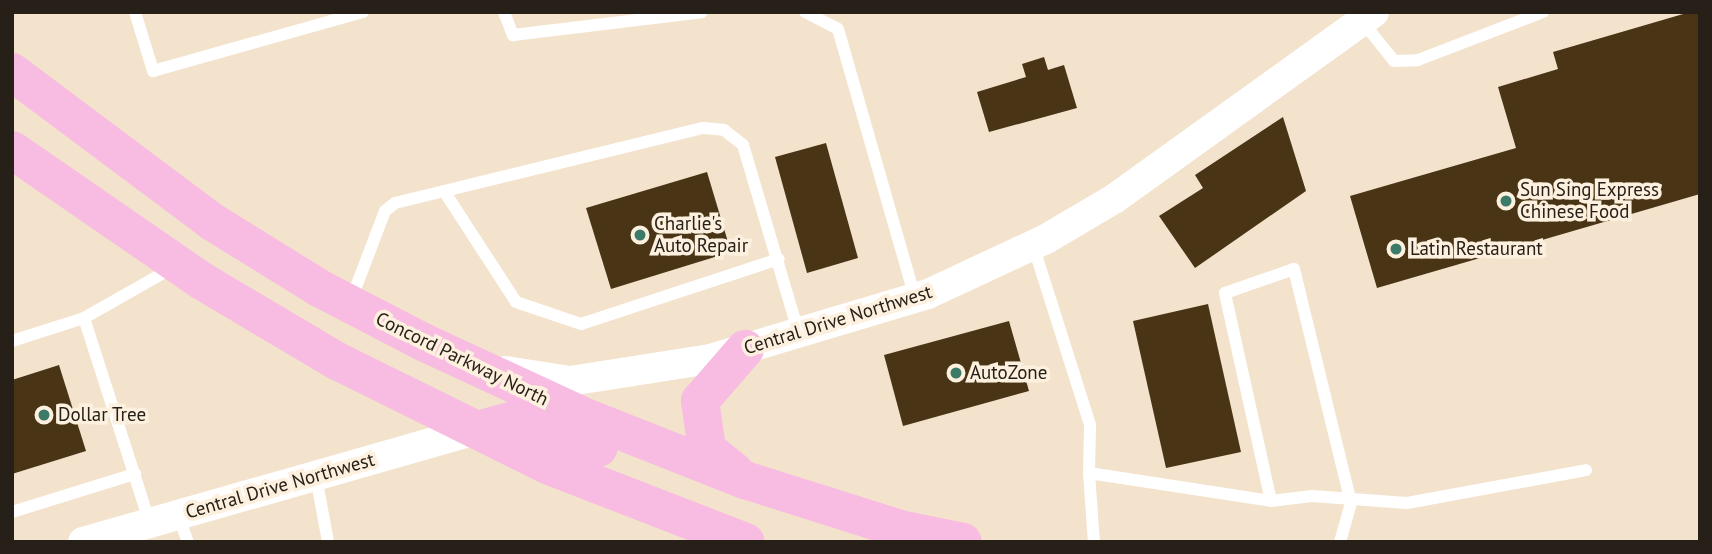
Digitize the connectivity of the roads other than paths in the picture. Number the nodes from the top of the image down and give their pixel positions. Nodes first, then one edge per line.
1 (135, 12) edge
2 (363, 12) edge
3 (504, 12) edge
4 (702, 12) edge
5 (805, 12) edge
6 (1544, 12) edge
7 (1368, 16) edge
8 (12, 72) edge
9 (12, 150) edge
10 (444, 191) junction
11 (1033, 245) junction
12 (779, 259) junction
13 (178, 265) junction
14 (915, 298) junction
15 (350, 304) junction
16 (84, 318) junction
17 (799, 334) junction
18 (12, 341) edge
19 (745, 349) junction
20 (477, 367) junction
21 (477, 430) junction
22 (1586, 470) dead end
23 (1089, 473) junction
24 (135, 474) junction
25 (316, 476) junction
26 (745, 480) junction
27 (1271, 501) junction
28 (1352, 503) junction
29 (12, 512) edge
30 (172, 527) edge
31 (900, 529) junction
32 (83, 542) edge
33 (328, 542) edge
34 (746, 542) edge
35 (962, 542) edge
36 (1094, 542) edge
37 (1340, 542) edge

1 - 2 lane
3 - 4 lane
5 - 14 lane
6 - 7 lane
7 - 11 street, Central Drive Northwest
8 - 15 highway, Concord Parkway North
9 - 13 highway
10 - 12 lane
10 - 12 lane
10 - 15 lane
11 - 14 street, Central Drive Northwest
11 - 23 lane
12 - 17 lane
13 - 16 lane
13 - 21 highway
14 - 17 street, Central Drive Northwest
15 - 20 highway, Concord Parkway North
16 - 18 lane
16 - 24 lane
17 - 19 street, Central Drive Northwest
19 - 20 street, Central Drive Northwest
19 - 26 highway
20 - 26 highway, Concord Parkway North
21 - 25 street, Central Drive Northwest
21 - 31 highway
21 - 34 highway
22 - 28 lane
23 - 27 lane
23 - 36 lane
24 - 29 lane
24 - 30 lane
25 - 30 street, Central Drive Northwest
25 - 33 lane
26 - 31 highway, Concord Parkway North
27 - 28 lane
27 - 28 lane
28 - 37 lane
30 - 32 street, Central Drive Northwest
31 - 35 highway, Concord Parkway North

